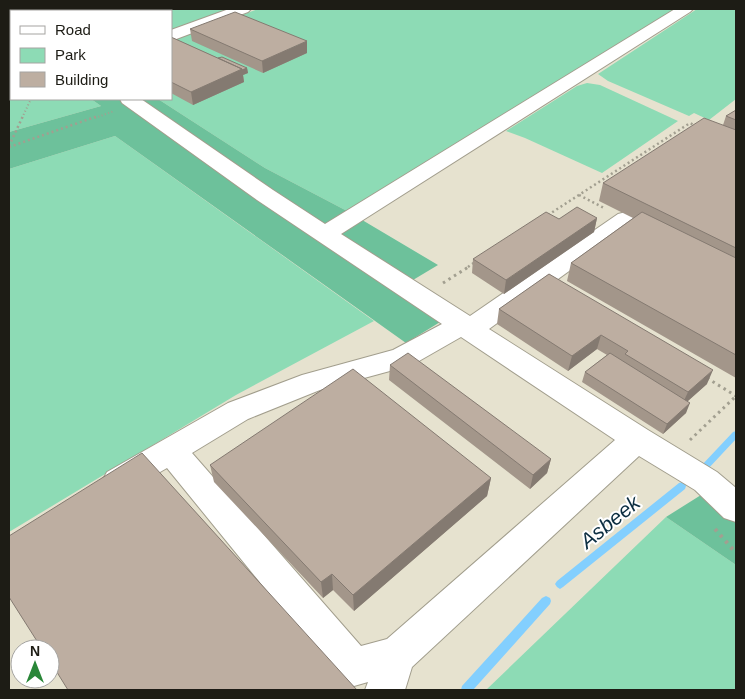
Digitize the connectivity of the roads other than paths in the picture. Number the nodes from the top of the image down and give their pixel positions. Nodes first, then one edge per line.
1 (243, 9) edge
2 (685, 9) edge
3 (172, 36) edge
4 (132, 101) edge
5 (626, 219) road end
6 (325, 234) junction
7 (467, 327) junction
8 (638, 439) junction
9 (170, 449) junction
10 (95, 495) edge
11 (735, 508) edge
12 (397, 655) junction
13 (385, 690) edge

1 - 3 lane
2 - 6 lane
4 - 6 lane
5 - 7 lane
6 - 7 lane
7 - 8 lane
7 - 9 lane
8 - 11 lane
8 - 12 lane
9 - 10 lane
9 - 12 lane
12 - 13 lane

